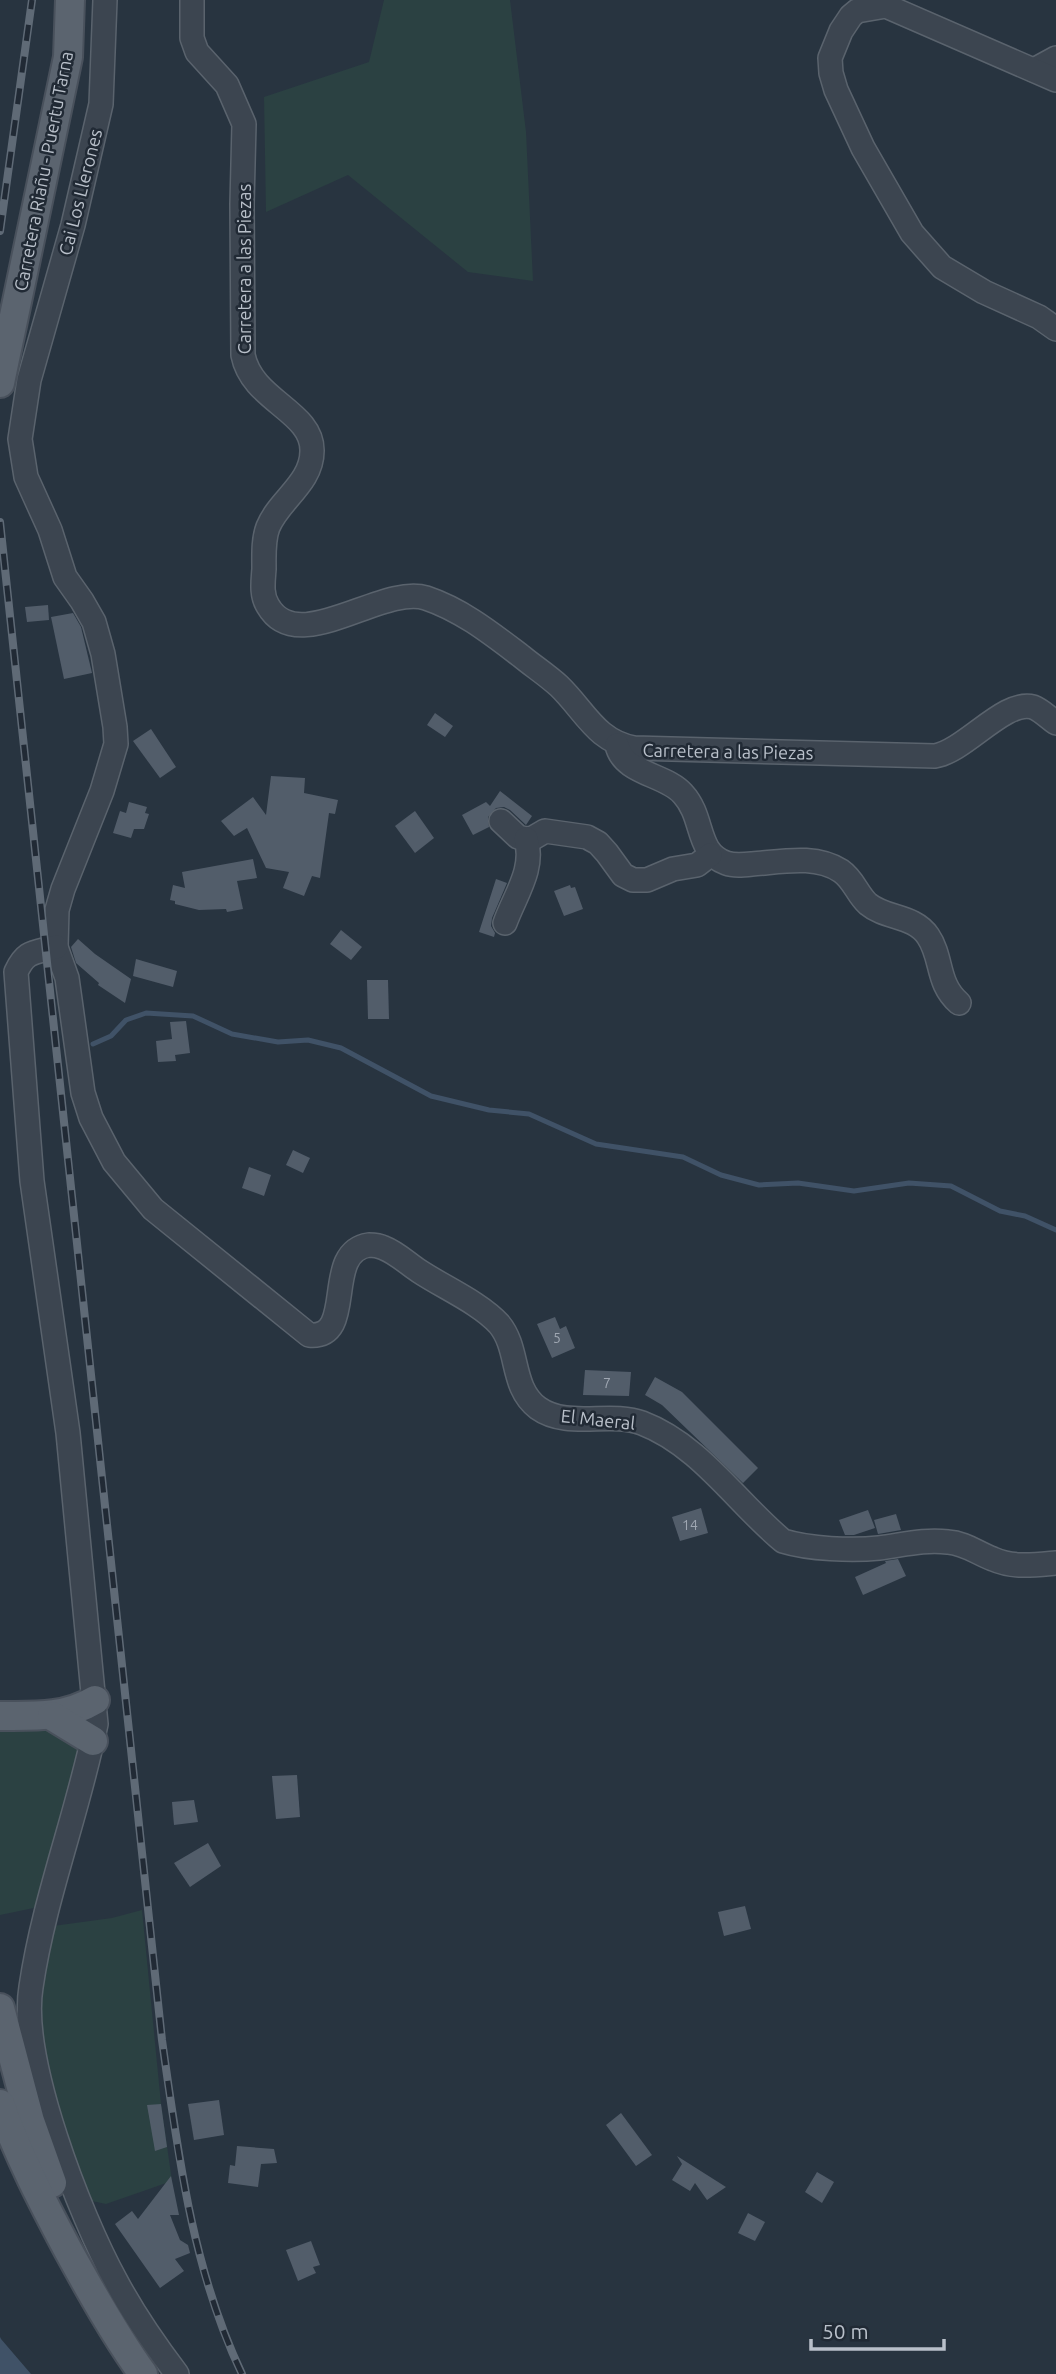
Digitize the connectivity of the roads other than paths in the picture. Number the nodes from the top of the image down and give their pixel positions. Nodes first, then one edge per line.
1 (70, 0) edge
2 (105, 0) edge
3 (192, 0) edge
4 (1056, 58) edge
5 (1034, 70) junction
6 (1056, 80) edge
7 (1056, 329) edge
8 (0, 383) edge
9 (1056, 723) edge
10 (617, 745) junction
11 (501, 821) dead end
12 (526, 839) junction
13 (710, 855) junction
14 (505, 923) dead end
15 (56, 947) junction
16 (959, 1003) dead end
17 (153, 1209) joint
18 (1056, 1563) edge
19 (95, 1700) junction
20 (8, 1712) edge
21 (52, 1716) junction
22 (0, 1732) edge
23 (93, 1741) junction
24 (0, 2008) edge
25 (0, 2104) edge
26 (0, 2155) edge
27 (65, 2244) junction
28 (94, 2299) junction
29 (143, 2374) edge
30 (177, 2374) edge

1 - 8 main road, Carretera Riañu - Puertu Tarna
2 - 15 street, Cai Los Llerones
3 - 10 street, Carretera a las Piezas
4 - 5 street
5 - 6 street
5 - 7 street
9 - 10 street, Carretera a las Piezas
10 - 13 street
11 - 12 street
12 - 13 street
12 - 14 street
13 - 16 street
15 - 17 street, Cai Los Llerones
15 - 19 street
17 - 18 street, El Maeral
19 - 21 main road
19 - 23 street
20 - 21 main road
20 - 22 main road
21 - 23 main road
23 - 30 street
24 - 27 main road
25 - 27 main road
26 - 28 main road
27 - 28 main road
28 - 29 main road

